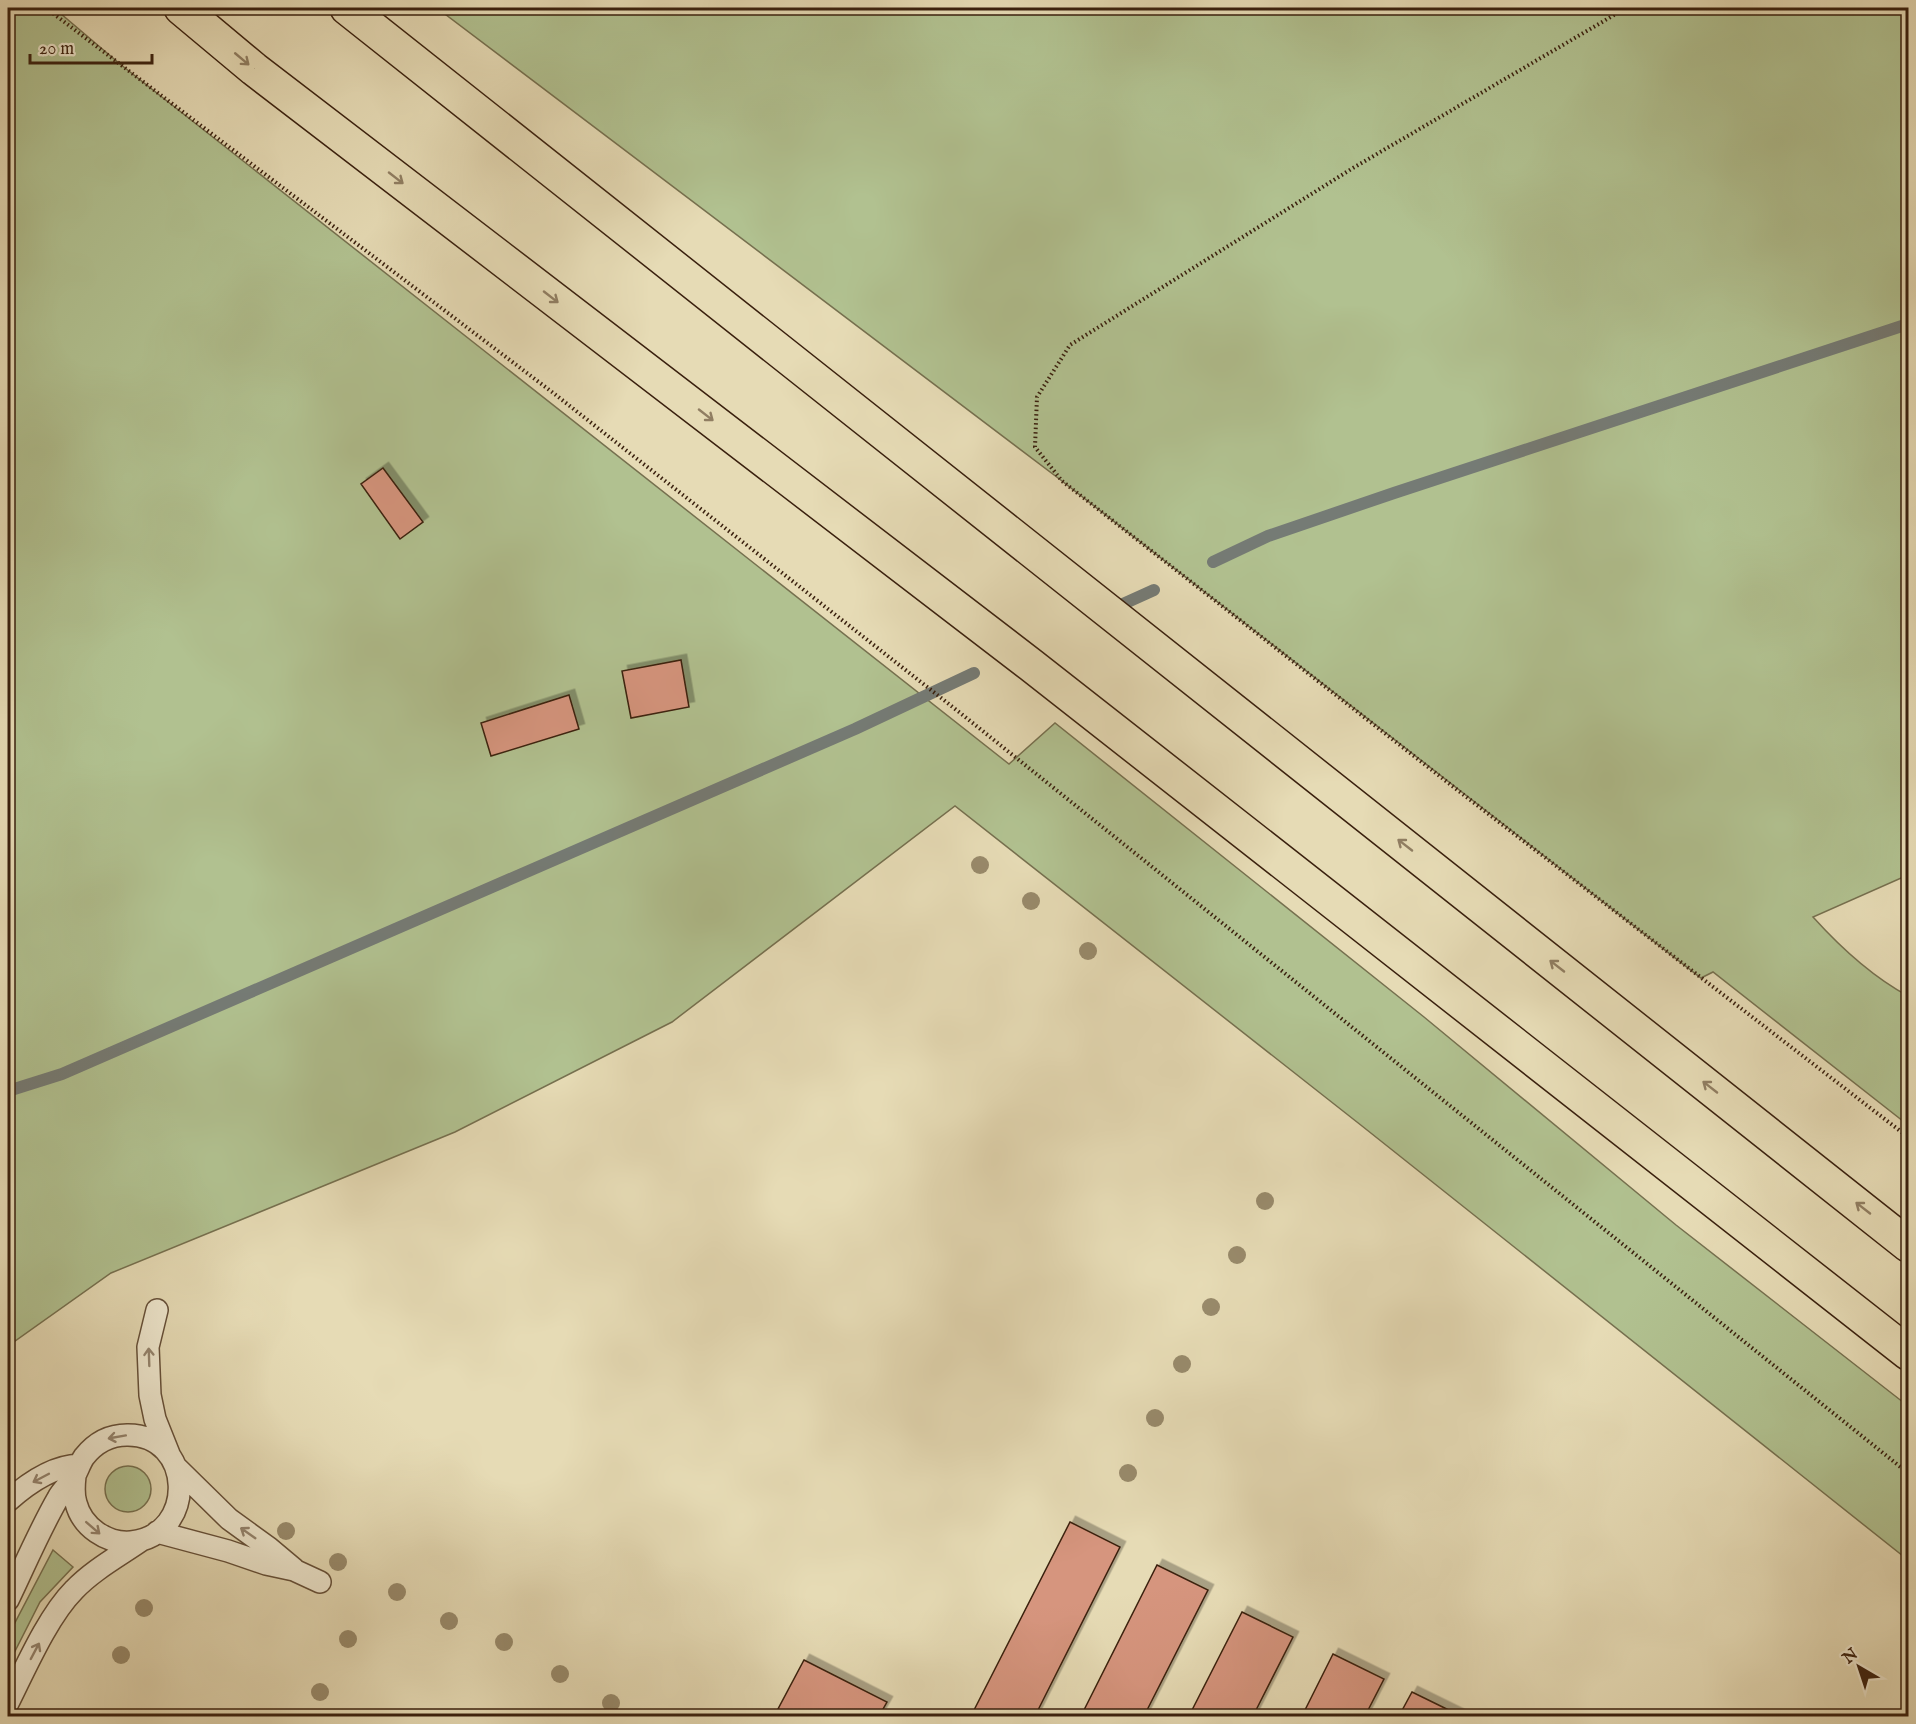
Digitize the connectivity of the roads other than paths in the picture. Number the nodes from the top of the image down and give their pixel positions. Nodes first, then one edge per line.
1 (181, 8) edge
2 (346, 8) edge
3 (1908, 1245) edge
4 (157, 1310) dead end
5 (1908, 1353) edge
6 (173, 1461) junction
7 (77, 1471) junction
8 (11, 1496) edge
9 (151, 1535) junction
10 (294, 1570) junction
11 (320, 1582) dead end
12 (8, 1600) edge
13 (8, 1703) edge

1 -> 5 highway
3 -> 2 highway
6 -> 4 lane
6 -> 7 lane
6 - 9 lane
10 -> 6 lane
7 -> 8 lane
7 -> 9 lane
7 - 12 lane
9 - 10 lane
13 -> 9 lane
10 - 11 lane

